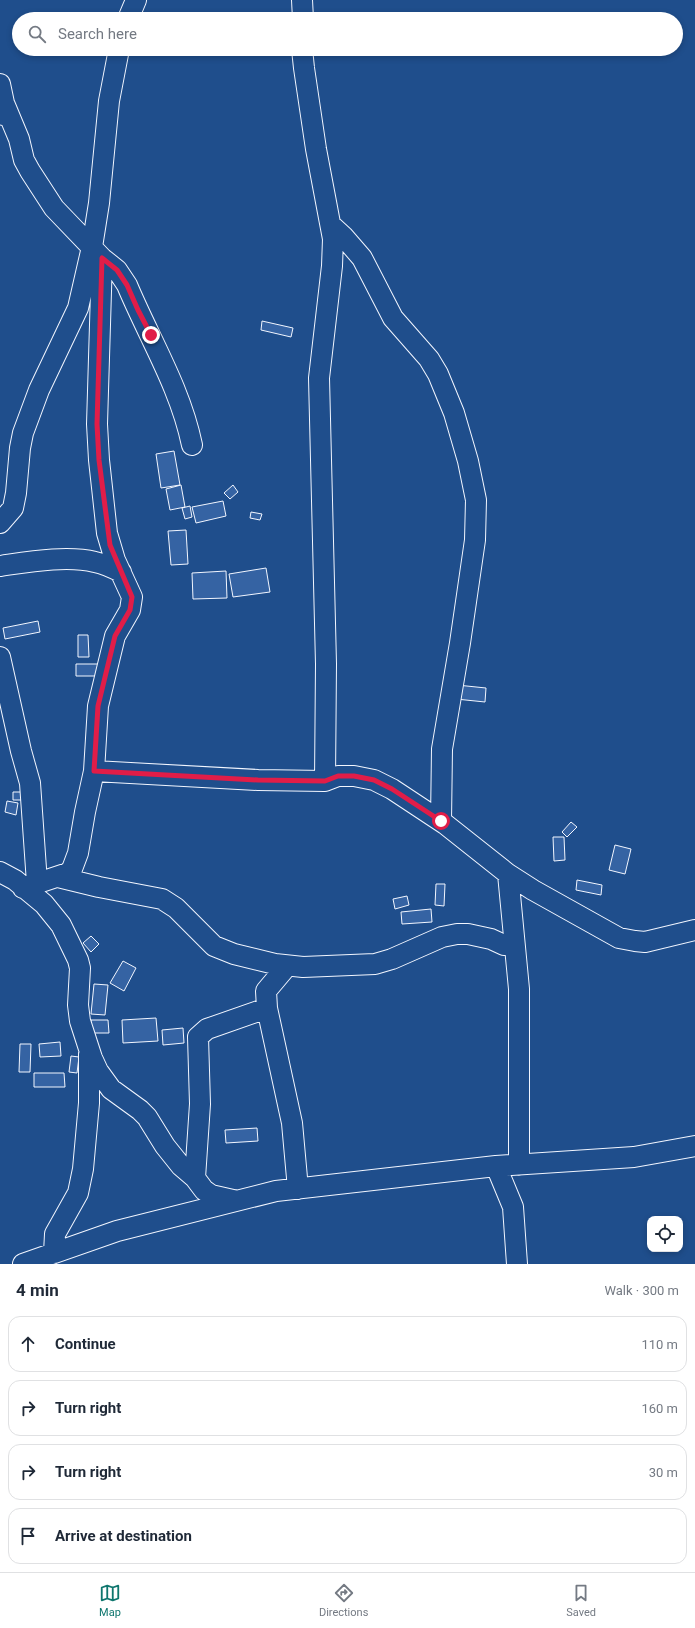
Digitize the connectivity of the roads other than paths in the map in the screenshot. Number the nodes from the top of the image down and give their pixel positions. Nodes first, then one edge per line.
1 (136, 0) edge
2 (302, 0) edge
3 (131, 12) edge
4 (302, 12) edge
5 (118, 56) edge
6 (303, 56) edge
7 (0, 84) edge
8 (4, 103) junction
9 (0, 123) edge
10 (331, 225) junction
11 (97, 252) junction
12 (192, 444) dead end
13 (0, 523) edge
14 (0, 566) edge
15 (121, 572) junction
16 (0, 657) edge
17 (94, 771) junction
18 (325, 781) junction
19 (441, 821) junction
20 (0, 872) edge
21 (508, 874) junction
22 (58, 877) junction
23 (30, 886) junction
24 (695, 930) edge
25 (513, 944) junction
26 (287, 966) junction
27 (267, 1008) junction
28 (89, 1049) junction
29 (695, 1146) edge
30 (519, 1165) junction
31 (496, 1166) junction
32 (195, 1178) junction
33 (298, 1189) junction
34 (235, 1200) junction
35 (54, 1253) junction
36 (22, 1264) edge
37 (517, 1264) edge

1 - 3 street
2 - 4 street
5 - 11 street
6 - 10 street
7 - 8 street
8 - 9 street
8 - 11 street
10 - 18 street
10 - 19 street
11 - 12 street
11 - 13 street
11 - 15 street
14 - 15 street
15 - 17 street
16 - 23 street
17 - 18 street
17 - 22 street
18 - 19 street
19 - 21 street
20 - 23 street
21 - 24 street
21 - 25 street
22 - 23 street
22 - 26 street
23 - 28 street
25 - 26 street
25 - 30 street
26 - 27 street
27 - 32 street
27 - 33 street
28 - 32 street
28 - 35 street
29 - 30 street
30 - 31 street
31 - 33 street
31 - 37 street
32 - 34 street
33 - 34 street
34 - 35 street
35 - 36 street

